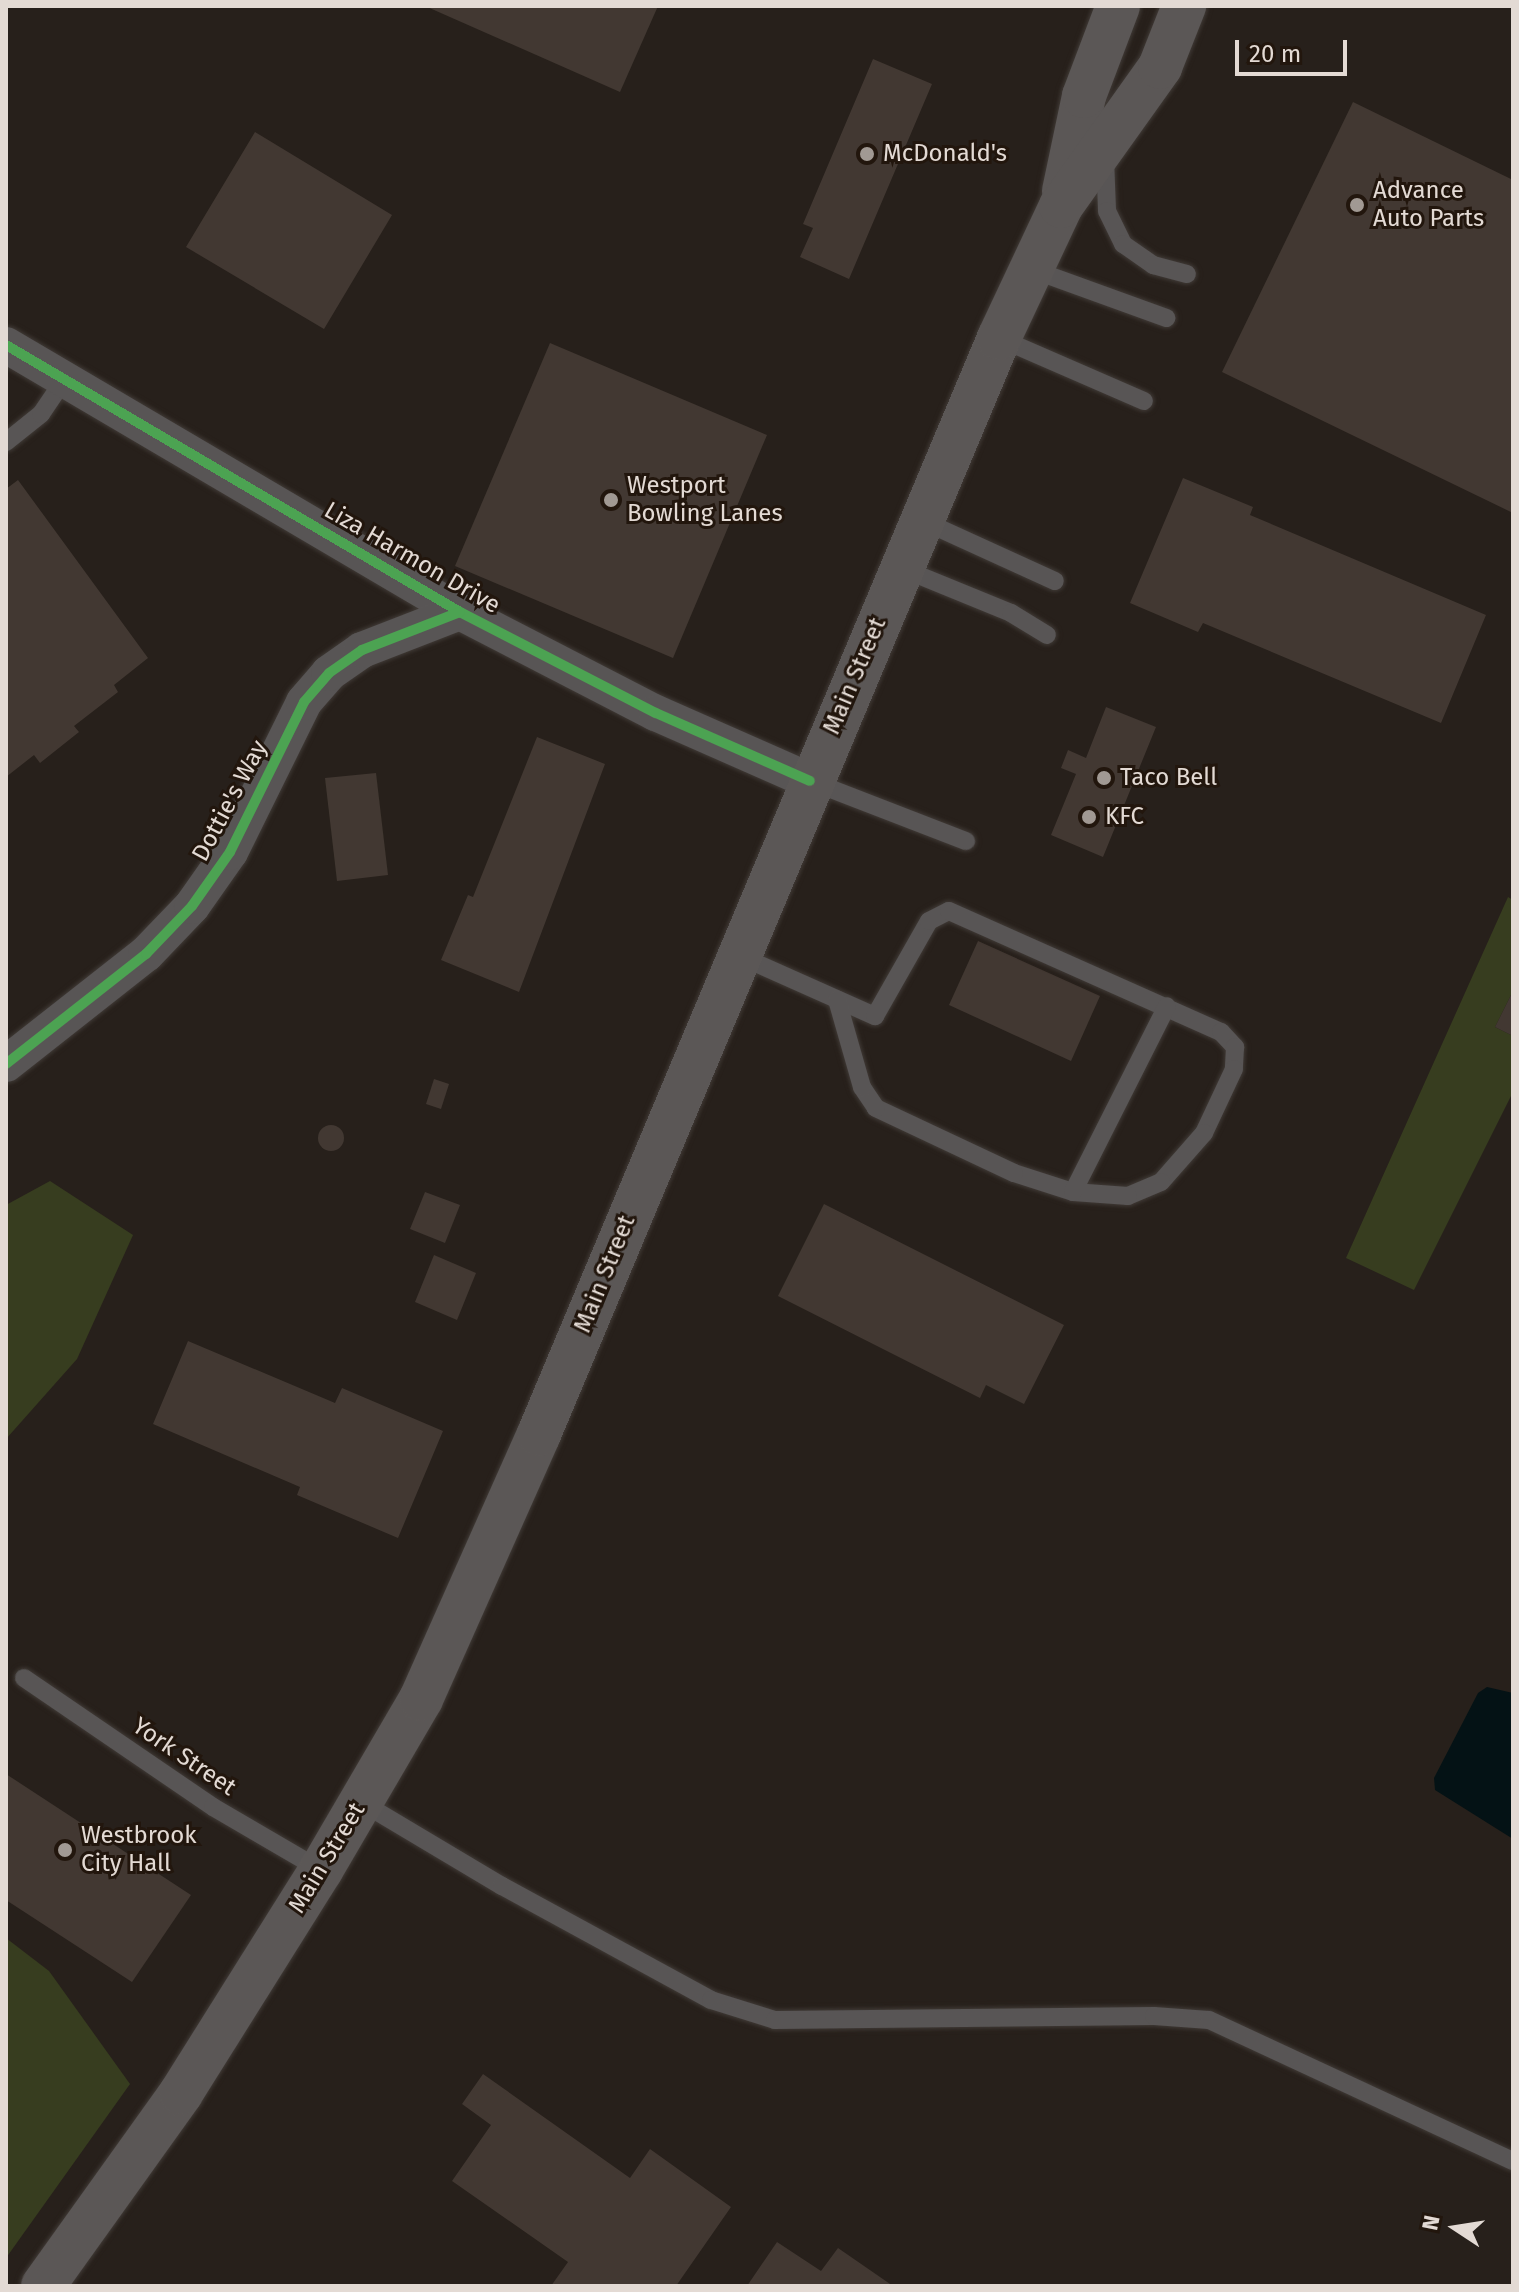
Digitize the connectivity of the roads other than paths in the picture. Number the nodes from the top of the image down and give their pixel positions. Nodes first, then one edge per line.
1 (1118, 6) edge
2 (1184, 6) edge
3 (1110, 138) junction
4 (1061, 206) junction
5 (1031, 269) junction
6 (1187, 274) dead end
7 (1166, 318) dead end
8 (999, 338) junction
9 (6, 345) edge
10 (64, 380) junction
11 (1144, 401) dead end
12 (6, 442) edge
13 (921, 520) junction
14 (900, 567) junction
15 (1055, 581) dead end
16 (460, 612) junction
17 (1047, 635) dead end
18 (810, 781) junction
19 (966, 841) dead end
20 (738, 955) junction
21 (837, 1000) junction
22 (1167, 1006) junction
23 (6, 1064) edge
24 (1073, 1192) junction
25 (24, 1678) dead end
26 (361, 1802) junction
27 (321, 1870) junction
28 (1513, 2161) edge
29 (43, 2286) edge

1 - 4 main road, Main Street
2 - 3 main road, Main Street
3 - 4 main road, Main Street
3 - 6 lane
4 - 5 main road, Main Street
5 - 7 lane
5 - 8 main road, Main Street
8 - 11 lane
8 - 13 main road, Main Street
9 - 10 street, Liza Harmon Drive
10 - 12 lane
10 - 16 street, Liza Harmon Drive
13 - 14 main road, Main Street
13 - 15 lane
14 - 17 lane
14 - 18 main road, Main Street
16 - 18 street, Liza Harmon Drive
16 - 23 street, Dottie's Way
18 - 19 lane
18 - 20 main road, Main Street
20 - 21 lane
20 - 26 main road, Main Street
21 - 22 lane
21 - 24 lane
22 - 24 lane
22 - 24 lane
25 - 27 lane, York Street
26 - 27 main road, Main Street
26 - 28 lane
27 - 29 main road, Main Street

